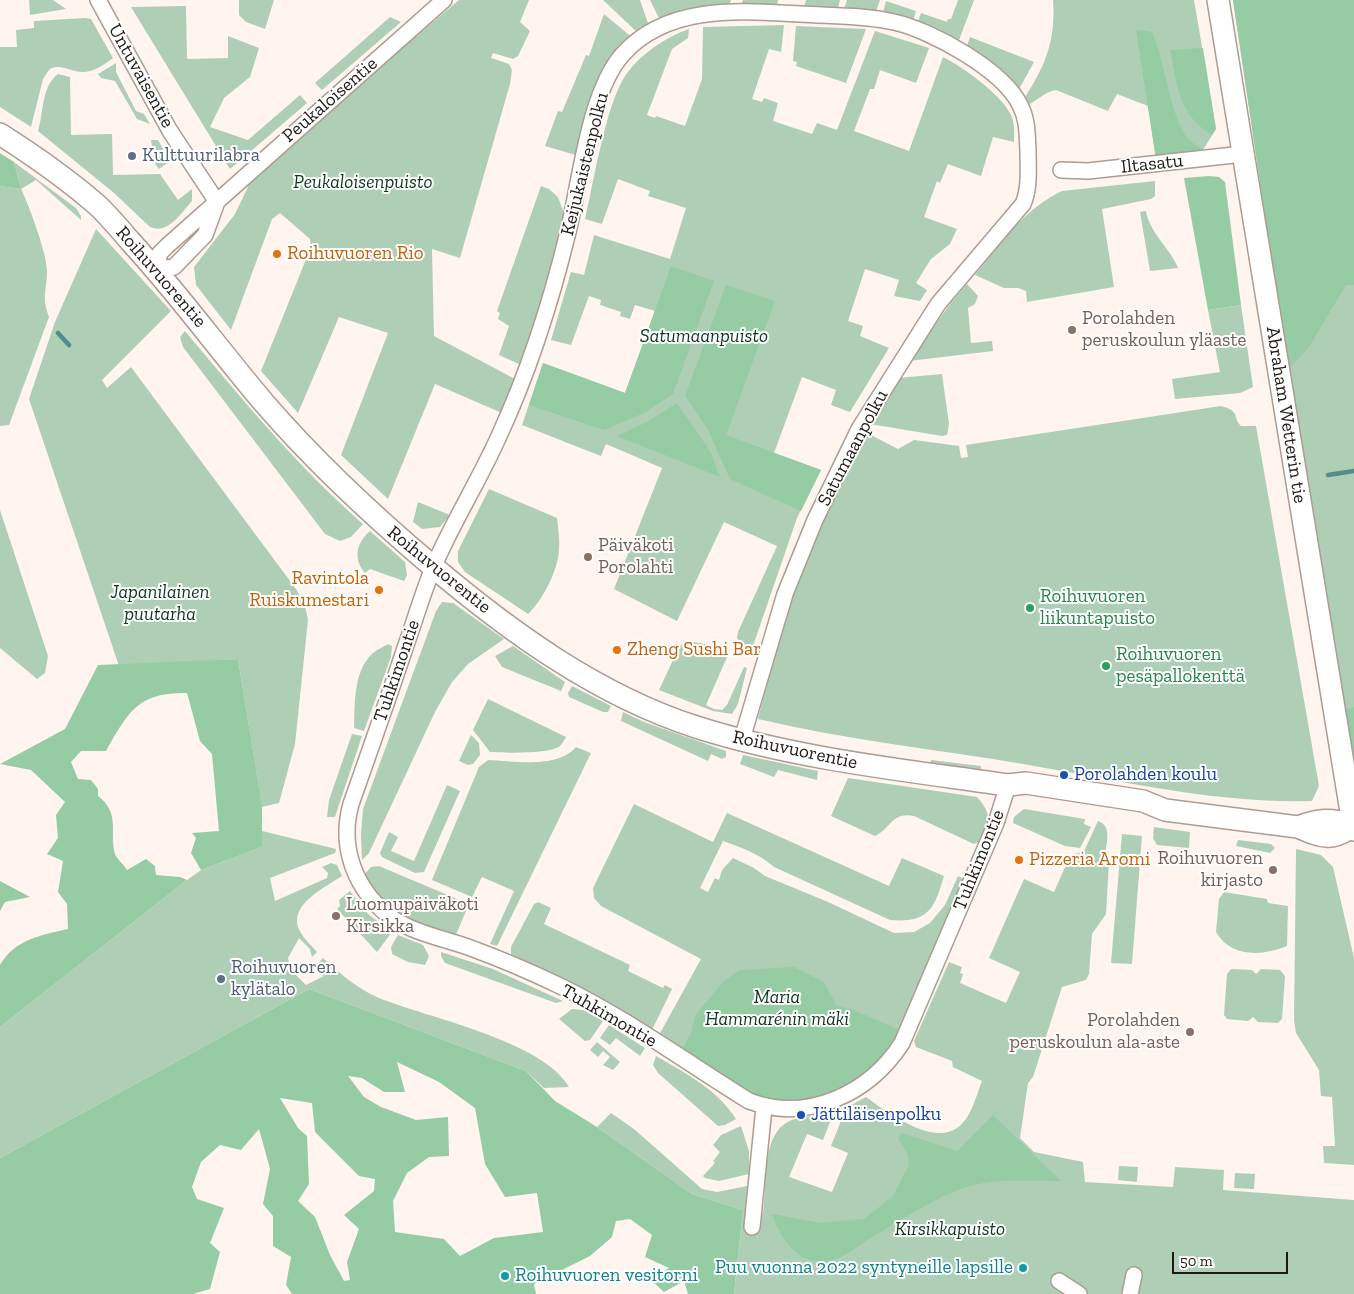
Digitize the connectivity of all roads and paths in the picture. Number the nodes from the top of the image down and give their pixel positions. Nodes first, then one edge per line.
1 (98, 0) edge
2 (444, 0) edge
3 (1218, 0) edge
4 (0, 134) edge
5 (1243, 154) junction
6 (1061, 170) dead end
7 (1027, 191) joint
8 (217, 202) junction
9 (156, 270) junction
10 (434, 567) junction
11 (742, 739) junction
12 (1008, 785) junction
13 (1354, 828) edge
14 (764, 1107) junction
15 (752, 1227) dead end
16 (1134, 1275) dead end
17 (1065, 1294) edge
18 (1079, 1294) edge
19 (1130, 1294) edge

1 - 8 street, Untuvaisentie
2 - 8 street, Peukaloisentie
3 - 5 main road, Abraham Wetterin tie
4 - 9 main road, Roihuvuorentie
5 - 6 street, Iltasatu
5 - 13 main road, Abraham Wetterin tie
7 - 10 street, Keijukaistenpolku
7 - 11 street, Satumaanpolku
8 - 9 street, Peukaloisentie
9 - 10 main road, Roihuvuorentie
10 - 11 main road, Roihuvuorentie
10 - 14 street, Tuhkimontie
11 - 12 main road, Roihuvuorentie
12 - 13 main road, Roihuvuorentie
12 - 14 street, Tuhkimontie
14 - 15 street
16 - 19 street
17 - 18 street

